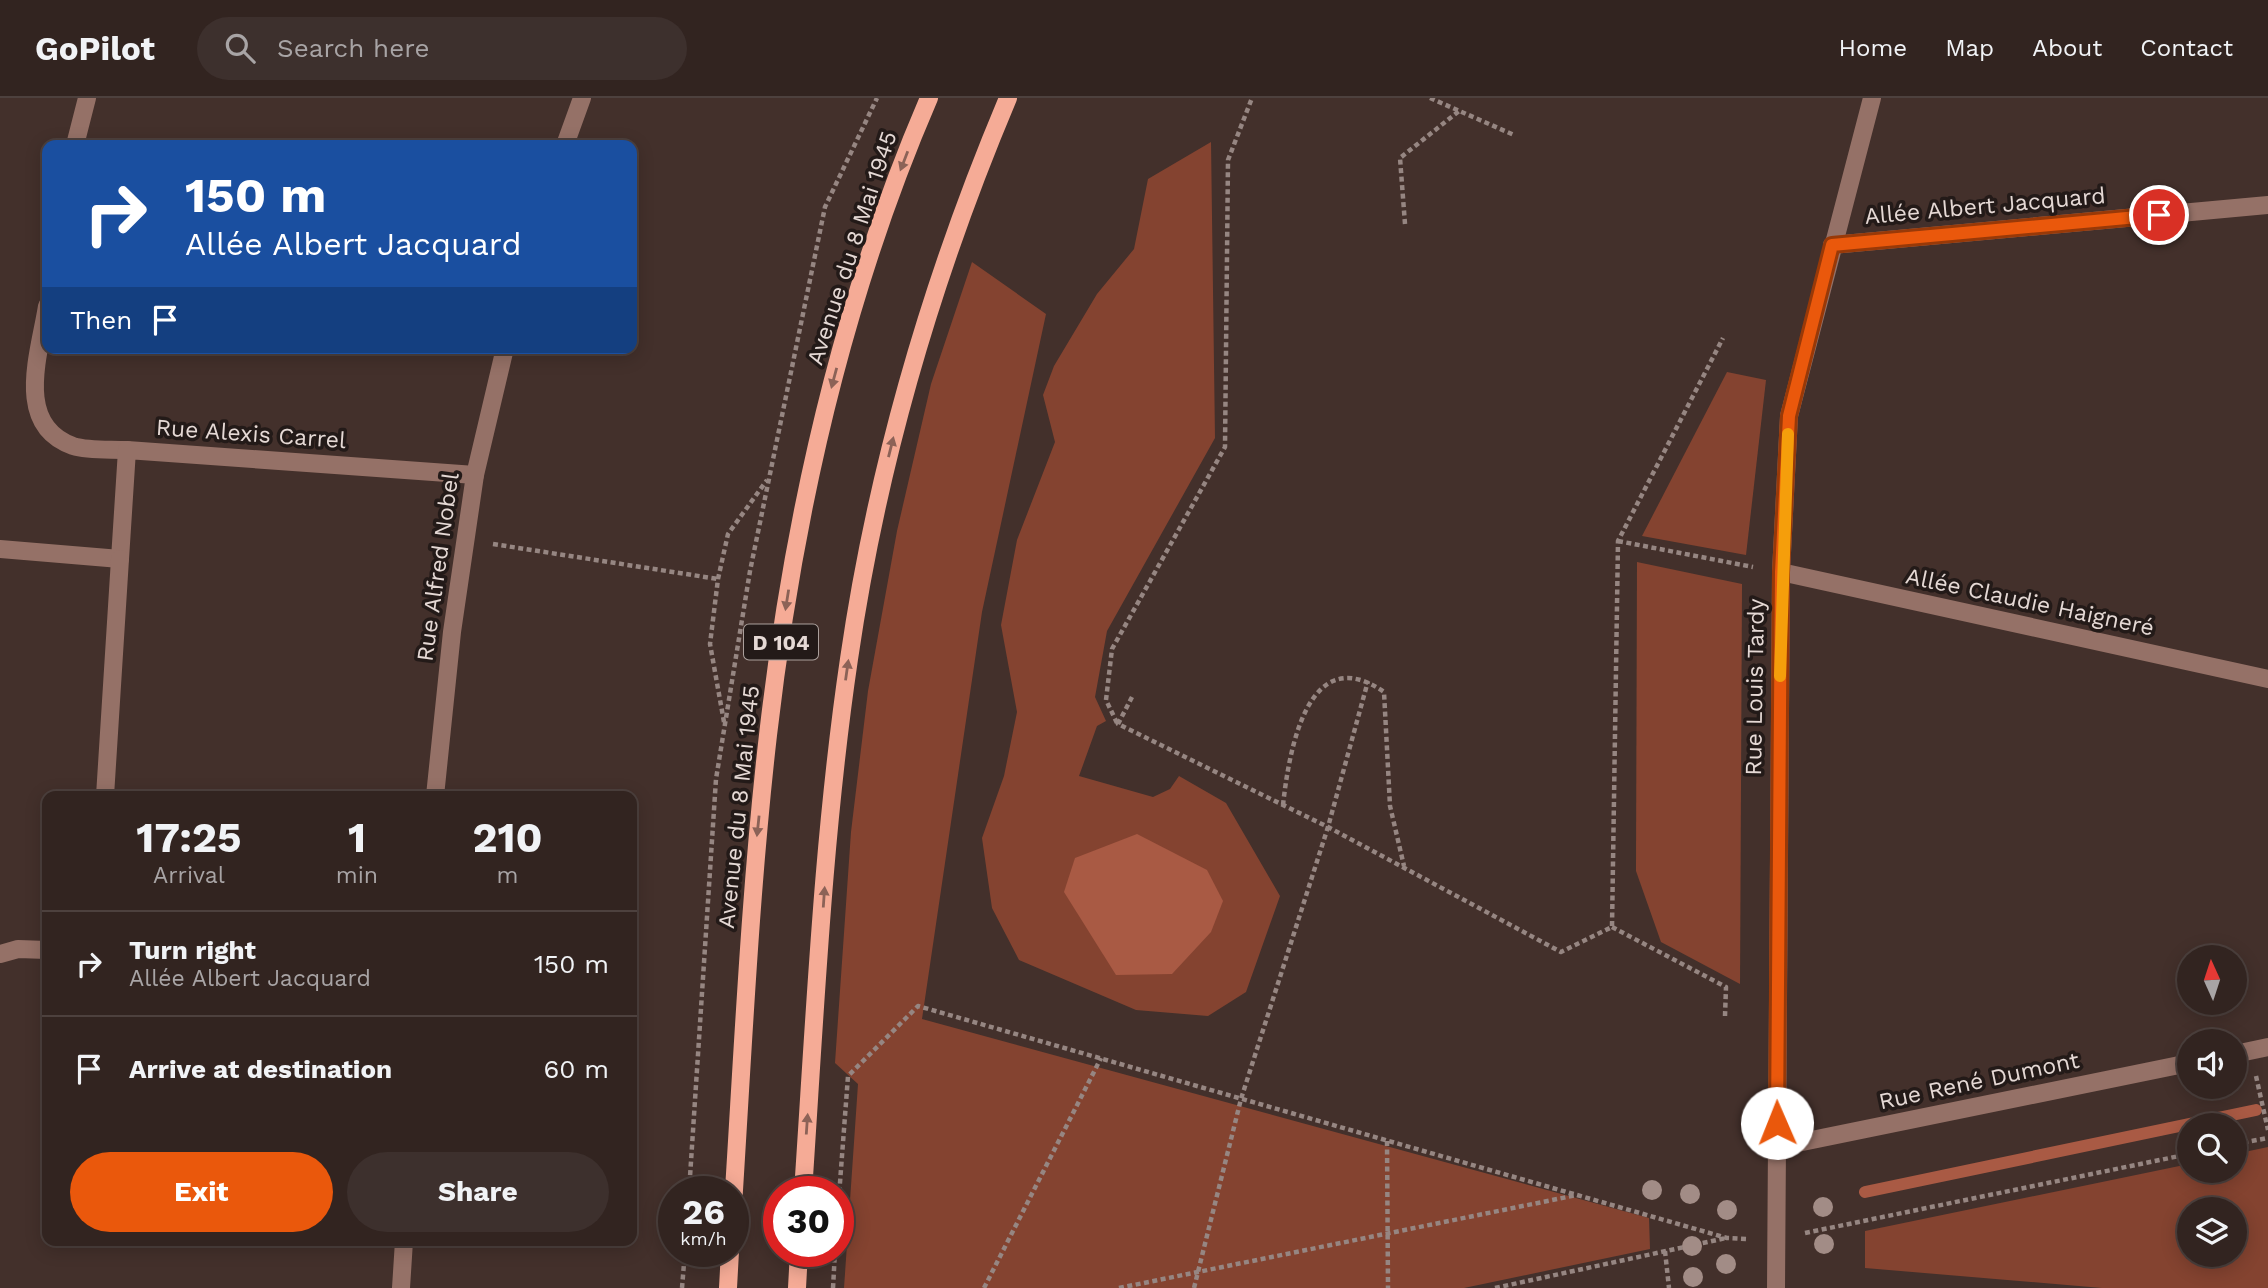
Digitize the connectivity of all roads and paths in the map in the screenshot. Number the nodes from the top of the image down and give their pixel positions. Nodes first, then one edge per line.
1 (87, 98) edge
2 (582, 98) edge
3 (929, 98) edge
4 (1007, 98) edge
5 (1252, 98) edge
6 (1430, 98) edge
7 (1872, 98) edge
8 (1459, 111) junction
9 (1514, 135) dead end
10 (76, 140) edge
11 (567, 140) edge
12 (2268, 205) edge
13 (1405, 224) dead end
14 (1832, 245) junction
15 (42, 336) edge
16 (1723, 338) dead end
17 (504, 354) edge
18 (128, 450) junction
19 (475, 475) junction
20 (770, 477) dead end
21 (465, 540) junction
22 (1618, 541) junction
23 (0, 549) edge
24 (120, 558) junction
25 (1781, 572) junction
26 (718, 579) junction
27 (2268, 680) edge
28 (1368, 681) junction
29 (1132, 697) dead end
30 (1118, 724) junction
31 (725, 726) dead end
32 (105, 791) edge
33 (436, 791) edge
34 (1283, 804) junction
35 (1328, 827) junction
36 (1404, 867) junction
37 (1612, 927) junction
38 (42, 950) edge
39 (0, 954) edge
40 (1726, 1016) dead end
41 (2251, 1050) edge
42 (1101, 1058) junction
43 (2177, 1065) edge
44 (1241, 1099) junction
45 (2268, 1130) edge
46 (2268, 1138) edge
47 (1387, 1140) junction
48 (2247, 1142) edge
49 (1778, 1147) junction
50 (2177, 1156) edge
51 (735, 1176) edge
52 (804, 1176) edge
53 (840, 1176) edge
54 (1578, 1195) junction
55 (1388, 1232) junction
56 (1727, 1238) junction
57 (1776, 1239) junction
58 (404, 1246) edge
59 (1665, 1251) junction
60 (684, 1267) edge
61 (729, 1267) edge
62 (798, 1267) edge
63 (834, 1267) edge
64 (1198, 1272) junction
65 (401, 1288) edge
66 (682, 1288) edge
67 (728, 1288) edge
68 (797, 1288) edge
69 (833, 1288) edge
70 (984, 1288) edge
71 (1119, 1288) edge
72 (1195, 1288) edge
73 (1388, 1288) edge
74 (1495, 1288) edge
75 (1669, 1288) edge
76 (1776, 1288) edge

1 - 10 street
2 - 11 street
3 -> 51 main road, Avenue du 8 Mai 1945 / D 104
52 -> 4 main road, D 104
5 - 30 path
6 - 8 path
7 - 14 street, Rue Louis Tardy
8 - 9 path
8 - 13 path
12 - 14 street, Allée Albert Jacquard
14 - 25 street, Rue Louis Tardy
15 - 18 street
16 - 22 path
17 - 19 street, Rue Alfred Nobel
18 - 19 street, Rue Alexis Carrel
18 - 24 street, Rue Alexis Carrel
19 - 21 street, Rue Alfred Nobel
20 - 26 path
21 - 26 path
21 - 33 street, Rue Alfred Nobel
22 - 25 path
22 - 37 path
23 - 24 street
24 - 32 street, Rue Alexis Carrel
25 - 27 street, Allée Claudie Haigneré
25 - 49 street, Rue Louis Tardy
26 - 31 path
28 - 34 path
28 - 35 path
28 - 36 path
29 - 30 path
30 - 34 path
34 - 35 path
35 - 36 path
35 - 44 path
36 - 37 path
37 - 40 path
38 - 39 street
41 - 45 path
42 - 44 path
42 - 53 path
42 - 70 path
43 - 49 street, Rue René Dumont
44 - 47 path
44 - 64 path
46 - 48 path
47 - 54 path
47 - 55 path
49 - 57 street, Rue Louis Tardy
50 - 57 path
54 - 55 path
54 - 56 path
55 - 64 path
55 - 73 path
56 - 57 path
56 - 59 path
57 - 76 street, Rue Louis Tardy
58 - 65 street
59 - 74 path
59 - 75 path
60 - 66 path
61 - 67 main road
62 - 68 main road
63 - 69 path
64 - 71 path
64 - 72 path

